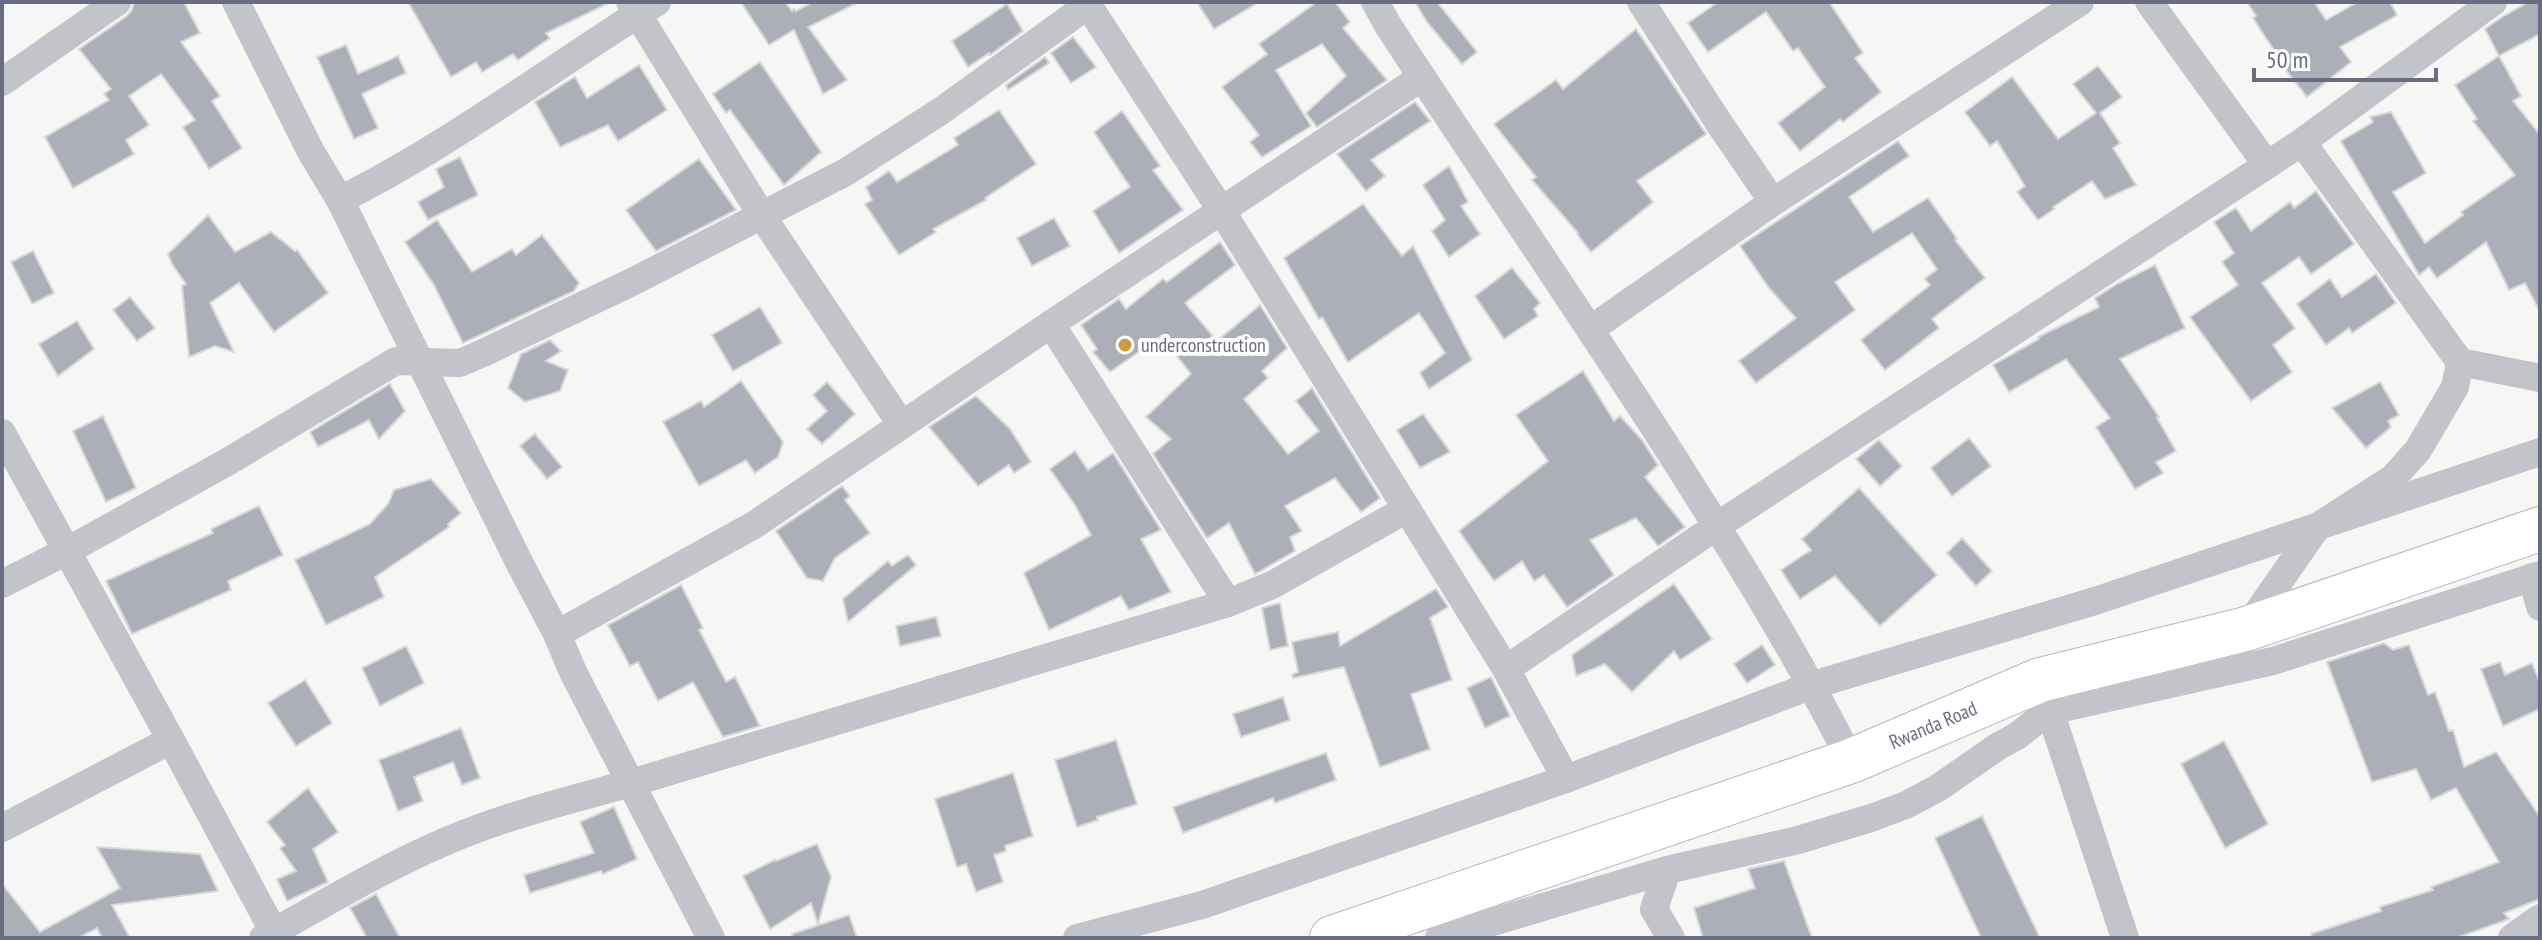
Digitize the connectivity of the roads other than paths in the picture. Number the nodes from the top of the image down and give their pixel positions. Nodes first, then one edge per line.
1 (117, 2) edge
2 (236, 2) edge
3 (1375, 2) edge
4 (1641, 2) edge
5 (2080, 2) edge
6 (2149, 2) edge
7 (2493, 2) edge
8 (1087, 4) edge
9 (642, 6) edge
10 (1422, 77) junction
11 (2, 82) edge
12 (2302, 142) junction
13 (2267, 165) junction
14 (340, 200) junction
15 (1773, 202) junction
16 (1221, 210) junction
17 (762, 216) junction
18 (1051, 324) junction
19 (1591, 329) junction
20 (420, 361) junction
21 (2460, 362) junction
22 (2540, 378) edge
23 (901, 424) junction
24 (2, 433) edge
25 (2540, 452) edge
26 (1407, 509) junction
27 (1717, 526) junction
28 (2317, 527) junction
29 (2540, 529) edge
30 (67, 551) junction
31 (2536, 576) edge
32 (2, 584) edge
33 (1228, 603) junction
34 (2540, 607) edge
35 (2246, 629) junction
36 (557, 634) junction
37 (1506, 669) junction
38 (1813, 685) junction
39 (2045, 695) junction
40 (171, 740) junction
41 (1851, 761) junction
42 (1566, 779) junction
43 (631, 783) junction
44 (2, 828) edge
45 (1667, 870) junction
46 (2540, 918) edge
47 (272, 936) edge
48 (711, 938) edge
49 (1077, 938) edge
50 (1332, 938) edge
51 (1439, 938) edge
52 (1671, 938) edge
53 (2125, 938) edge
54 (2512, 938) edge

1 - 11 street
2 - 14 street
3 - 10 street
4 - 15 street
5 - 15 street
6 - 13 street
7 - 12 street
8 - 16 street
8 - 17 street
9 - 14 street
9 - 17 street
10 - 16 street
10 - 19 street
12 - 13 street
12 - 21 street
13 - 27 street
14 - 20 street
15 - 19 street
16 - 18 street
16 - 26 street
17 - 20 street
17 - 23 street
18 - 23 street
18 - 33 street
19 - 27 street
20 - 30 street
20 - 36 street
21 - 22 street
21 - 28 street
23 - 36 street
24 - 30 street
25 - 28 street
26 - 33 street
26 - 37 street
27 - 37 street
27 - 38 street
28 - 35 street
28 - 38 street
29 - 35 highway, Rwanda Road
30 - 32 street
30 - 40 street
31 - 34 street
31 - 39 street
33 - 43 street
35 - 39 highway, Rwanda Road
36 - 43 street
37 - 42 street
38 - 41 street
38 - 42 street
39 - 41 highway, Rwanda Road
39 - 45 street
39 - 53 street
40 - 44 street
40 - 47 street
41 - 50 highway, Rwanda Road
42 - 49 street
43 - 47 street
43 - 48 street
45 - 51 street
45 - 52 street
46 - 54 street

